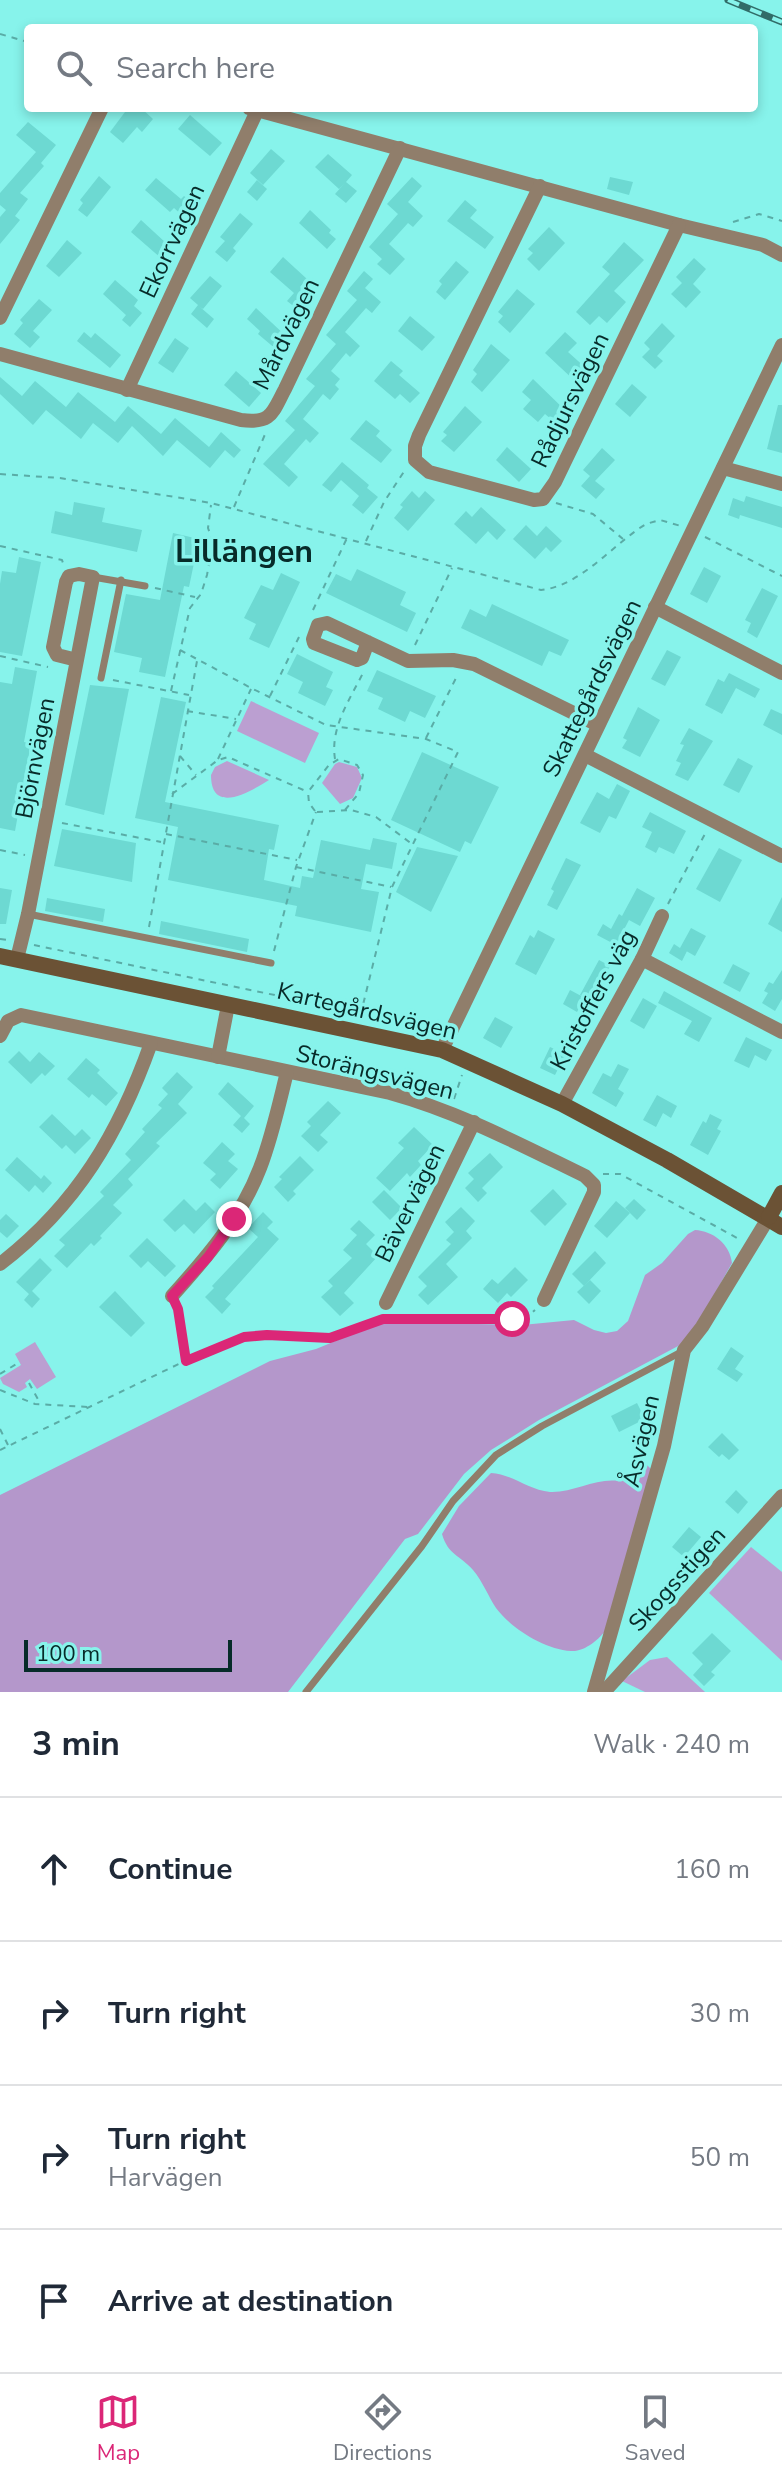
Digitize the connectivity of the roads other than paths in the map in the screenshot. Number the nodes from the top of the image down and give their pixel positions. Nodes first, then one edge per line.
1 (100, 112) edge
2 (252, 112) edge
3 (264, 112) edge
4 (400, 148) junction
5 (540, 186) junction
6 (679, 225) junction
7 (782, 255) edge
8 (0, 318) edge
9 (782, 345) edge
10 (0, 354) edge
11 (127, 390) junction
12 (723, 468) junction
13 (782, 484) edge
14 (93, 577) junction
15 (121, 580) junction
16 (145, 586) road end
17 (655, 607) junction
18 (368, 642) dead end
19 (76, 666) junction
20 (782, 673) edge
21 (101, 678) road end
22 (598, 725) junction
23 (585, 755) junction
24 (782, 856) edge
25 (28, 914) junction
26 (662, 916) road end
27 (13, 953) edge
28 (642, 959) junction
29 (271, 963) road end
30 (228, 1005) junction
31 (782, 1032) edge
32 (0, 1036) edge
33 (151, 1043) junction
34 (442, 1050) junction
35 (218, 1057) junction
36 (287, 1072) junction
37 (562, 1104) junction
38 (474, 1122) junction
39 (782, 1193) edge
40 (775, 1222) edge
41 (0, 1264) edge
42 (172, 1296) road end
43 (544, 1300) road end
44 (386, 1303) dead end
45 (684, 1350) junction
46 (782, 1496) edge
47 (606, 1654) junction
48 (628, 1665) junction
49 (306, 1692) edge
50 (594, 1692) edge
51 (604, 1692) edge

1 - 8 street
2 - 11 street, Ekorrvägen
3 - 4 street
4 - 5 street
4 - 11 street, Mårdvägen
5 - 6 street
5 - 6 street, Rådjursvägen
6 - 7 street
9 - 12 street, Skattegårdsvägen
10 - 11 street, Mårdvägen
12 - 13 street
12 - 17 street, Skattegårdsvägen
14 - 15 lane
14 - 19 street, Björnvägen
14 - 19 street
15 - 16 lane
15 - 21 lane
17 - 20 street
17 - 22 street, Skattegårdsvägen
18 - 22 street
19 - 25 street, Björnvägen
22 - 23 street, Skattegårdsvägen
23 - 24 street
23 - 34 street, Skattegårdsvägen
25 - 27 street, Björnvägen
25 - 29 lane
26 - 28 street, Kristoffers väg
27 - 30 street, Kartegårdsvägen
28 - 31 street
28 - 37 street, Kristoffers väg
30 - 34 street, Kartegårdsvägen
30 - 35 street
32 - 33 street, Storängsvägen
33 - 35 street, Storängsvägen
33 - 41 street
34 - 37 street, Kartegårdsvägen
35 - 36 street, Storängsvägen
36 - 38 street, Storängsvägen
36 - 42 street
37 - 40 street, Kartegårdsvägen
38 - 43 street, Storängsvägen
38 - 44 street, Bävervägen
39 - 40 street
40 - 45 street, Åsvägen
45 - 47 street, Åsvägen
45 - 49 lane
46 - 48 street, Skogsstigen
47 - 48 street
47 - 50 street, Åsvägen
48 - 51 street, Skogsstigen

